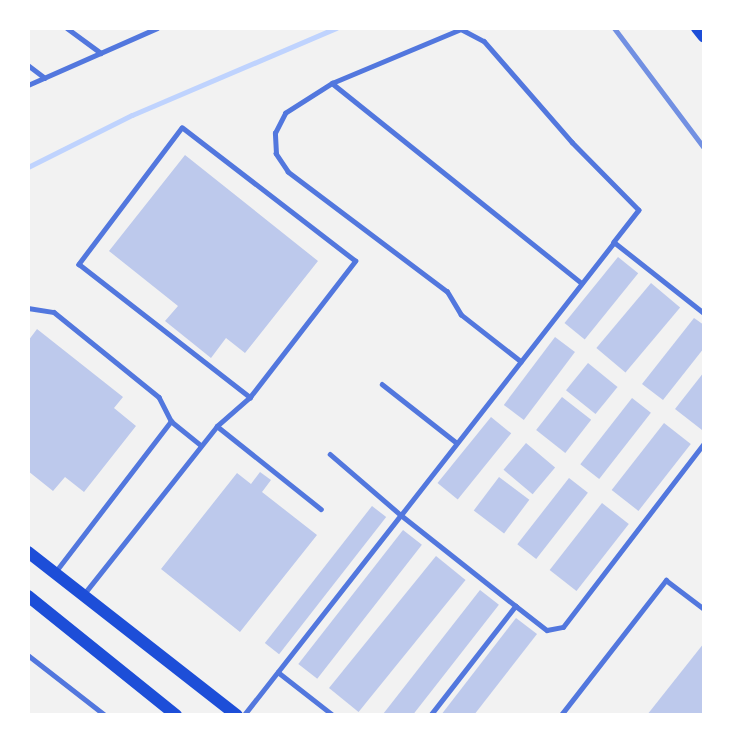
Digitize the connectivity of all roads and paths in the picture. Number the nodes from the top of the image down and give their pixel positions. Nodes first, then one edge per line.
1 (67, 28) edge
2 (157, 28) edge
3 (697, 28) edge
4 (149, 29) edge
5 (704, 37) edge
6 (101, 53) junction
7 (28, 65) edge
8 (45, 78) junction
9 (332, 83) junction
10 (28, 85) edge
11 (614, 243) junction
12 (582, 284) junction
13 (28, 308) edge
14 (704, 313) edge
15 (521, 362) junction
16 (382, 384) dead end
17 (250, 397) junction
18 (171, 421) junction
19 (217, 426) junction
20 (457, 443) junction
21 (704, 443) edge
22 (201, 445) junction
23 (330, 454) dead end
24 (321, 509) dead end
25 (401, 515) junction
26 (28, 552) edge
27 (55, 573) junction
28 (83, 595) junction
29 (28, 596) edge
30 (516, 606) junction
31 (704, 609) edge
32 (28, 655) edge
33 (278, 672) junction
34 (105, 715) edge
35 (176, 715) edge
36 (237, 715) edge
37 (244, 715) edge
38 (333, 715) edge
39 (431, 715) edge
40 (561, 715) edge

1 - 6 lane
2 - 4 lane
3 - 5 main road
4 - 6 lane
6 - 8 lane
7 - 8 lane
8 - 10 lane
9 - 11 lane
9 - 12 lane
9 - 15 lane
11 - 12 lane
11 - 14 lane
12 - 15 lane
13 - 18 lane
15 - 20 lane
16 - 20 lane
17 - 17 lane
17 - 19 lane
18 - 22 lane
18 - 27 lane
19 - 22 lane
19 - 24 lane
20 - 25 lane
21 - 30 lane
22 - 28 lane
23 - 25 lane
25 - 30 lane
25 - 33 lane
26 - 27 main road
27 - 28 main road
28 - 36 main road
29 - 35 main road
30 - 39 lane
31 - 40 lane
32 - 34 lane
33 - 37 lane
33 - 38 lane

